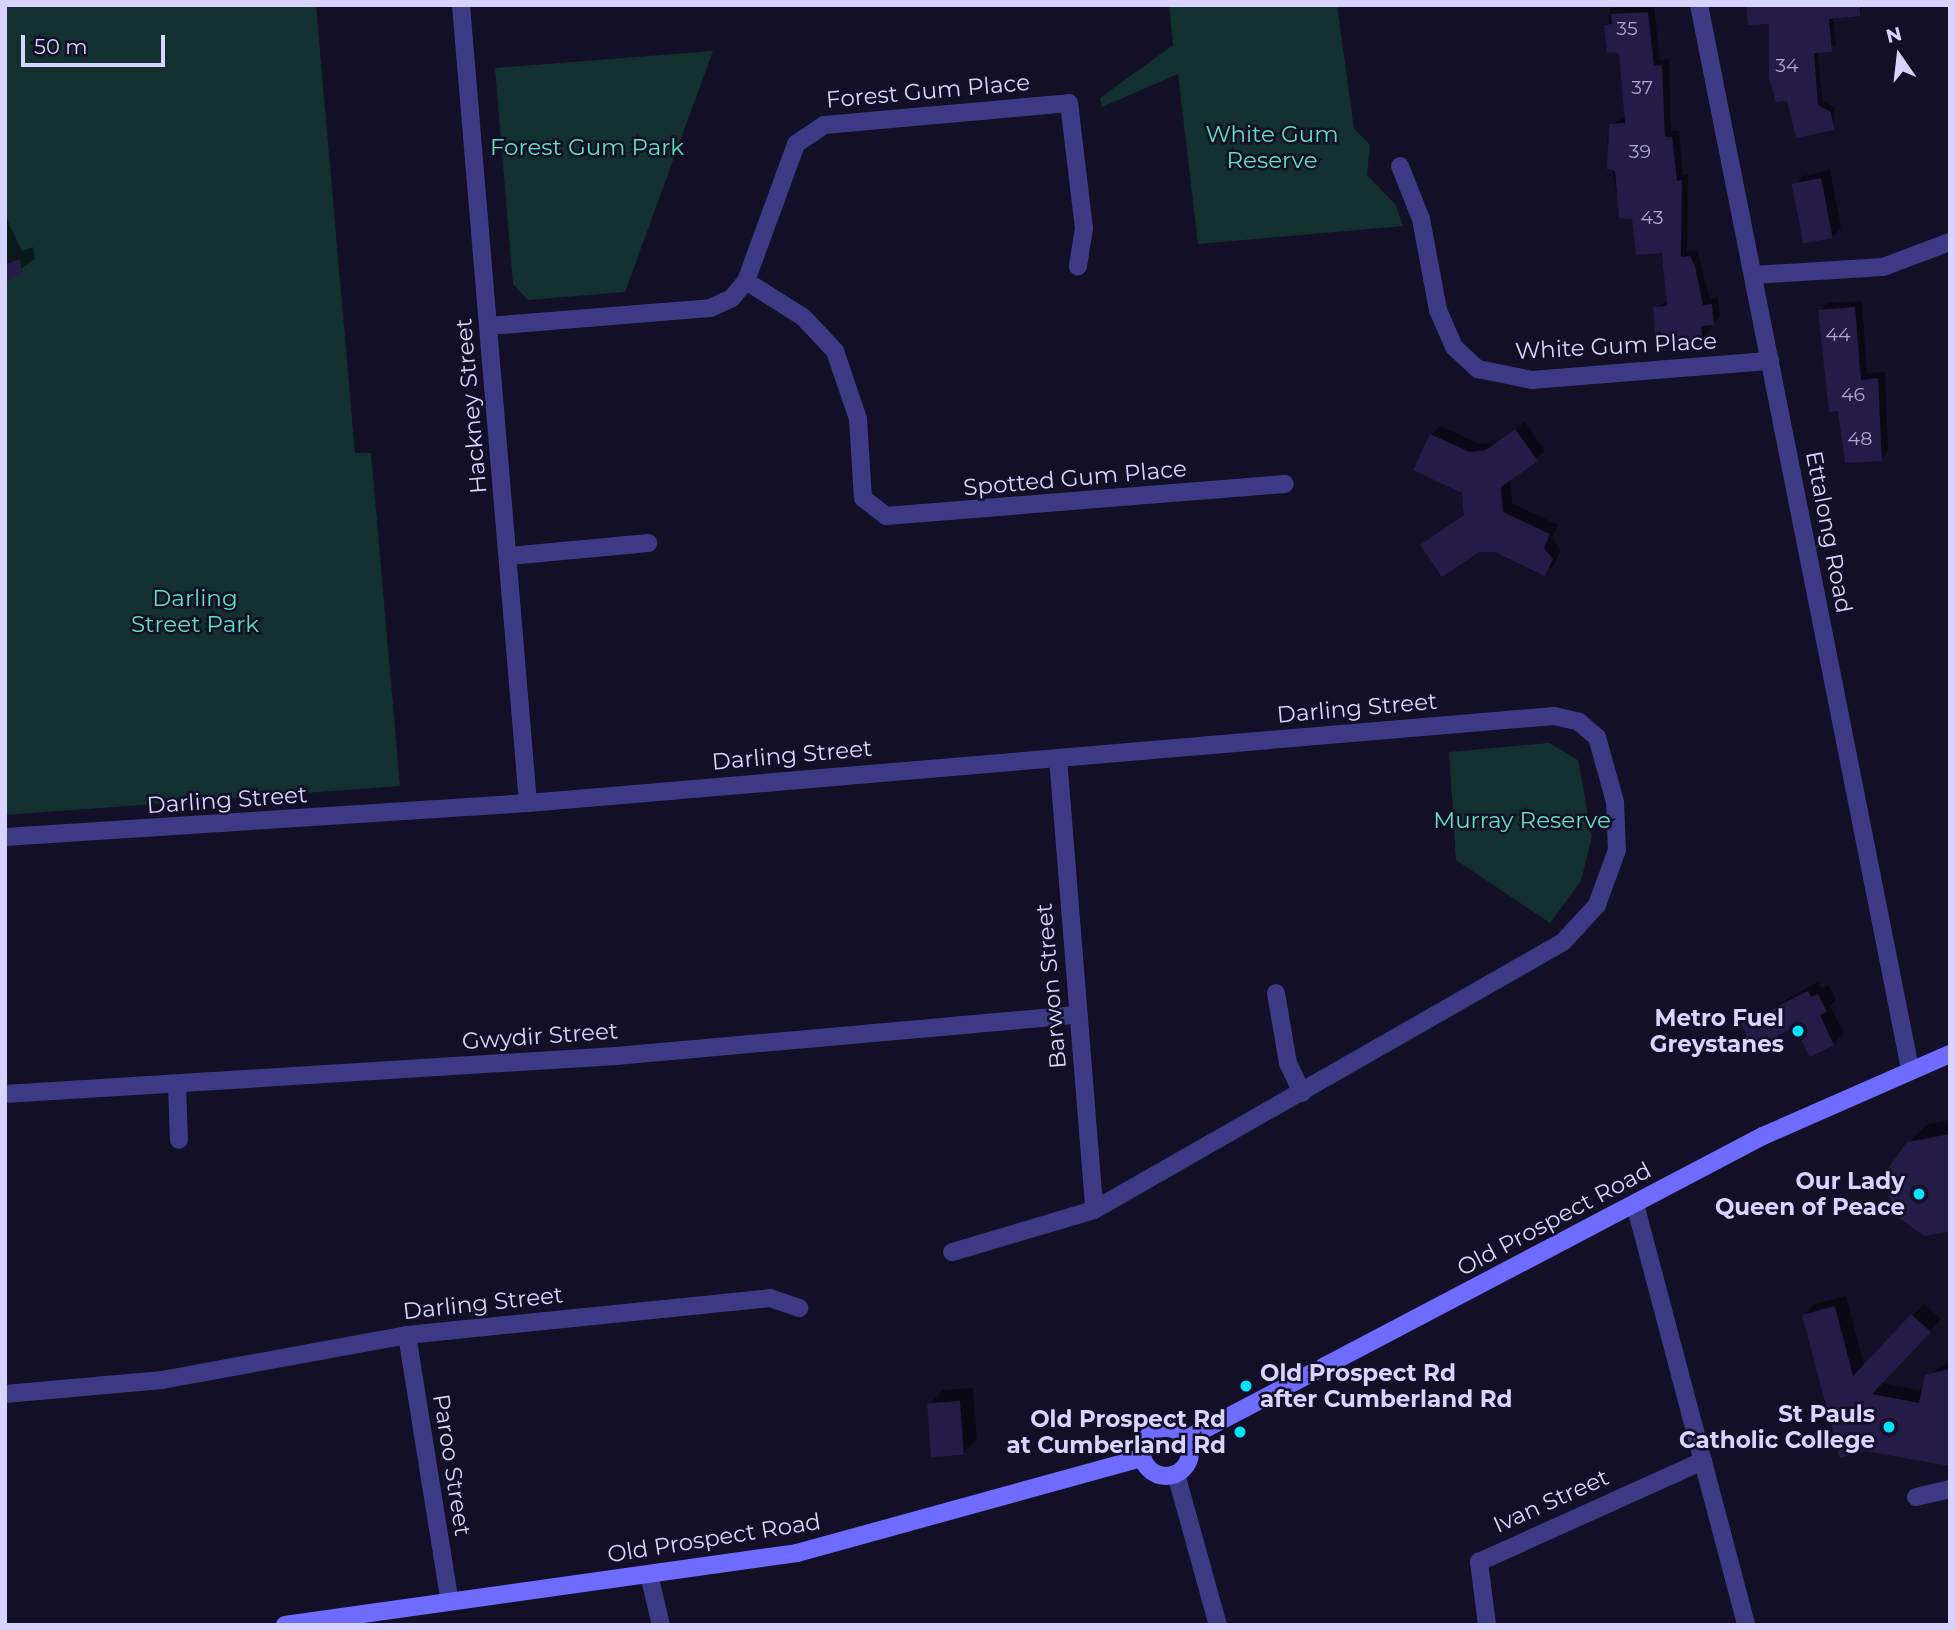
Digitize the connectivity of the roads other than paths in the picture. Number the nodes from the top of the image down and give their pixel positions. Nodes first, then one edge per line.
1 (461, 5) edge
2 (1699, 5) edge
3 (1400, 166) dead end
4 (1950, 242) edge
5 (1078, 267) dead end
6 (1753, 275) junction
7 (746, 281) junction
8 (488, 326) junction
9 (1770, 361) junction
10 (1286, 484) dead end
11 (648, 543) dead end
12 (509, 556) junction
13 (1058, 758) junction
14 (528, 803) junction
15 (5, 837) edge
16 (1276, 993) dead end
17 (1077, 1015) junction
18 (1950, 1054) edge
19 (1910, 1069) junction
20 (177, 1084) junction
21 (1302, 1093) junction
22 (5, 1094) edge
23 (179, 1140) dead end
24 (1634, 1204) junction
25 (1094, 1210) junction
26 (952, 1252) dead end
27 (799, 1308) dead end
28 (407, 1335) junction
29 (5, 1394) edge
30 (1186, 1439) junction
31 (1142, 1458) junction
32 (1703, 1461) junction
33 (1176, 1474) junction
34 (1950, 1489) edge
35 (1916, 1497) dead end
36 (649, 1576) junction
37 (450, 1602) junction
38 (285, 1625) edge
39 (661, 1625) edge
40 (1218, 1625) edge
41 (1487, 1625) edge
42 (1746, 1625) edge

1 - 8 street, Hackney Street
2 - 6 street, Ettalong Road
3 - 9 street, White Gum Place
4 - 6 street
5 - 7 street, Forest Gum Place
6 - 9 street, Ettalong Road
7 - 8 street, Forest Gum Place
7 - 10 street, Spotted Gum Place
8 - 12 street, Hackney Street
9 - 19 street, Ettalong Road
11 - 12 street
12 - 14 street, Hackney Street
13 - 14 street, Darling Street
13 - 17 street, Barwon Street
13 - 21 street, Darling Street
14 - 15 street, Darling Street
16 - 21 street
17 - 20 street, Gwydir Street
17 - 25 street, Barwon Street
18 - 19 main road, Old Prospect Road
19 - 24 main road, Old Prospect Road
20 - 22 street, Gwydir Street
20 - 23 street
21 - 25 street, Darling Street
24 - 30 main road, Old Prospect Road
24 - 32 street
25 - 26 street, Darling Street
27 - 28 street, Darling Street
28 - 29 street, Darling Street
28 - 37 street, Paroo Street
30 - 31 main road
30 - 33 main road
31 - 33 main road
31 - 36 main road, Old Prospect Road
32 - 41 street, Ivan Street
32 - 42 street
33 - 40 street
34 - 35 street
36 - 37 main road, Old Prospect Road
36 - 39 street
37 - 38 main road, Old Prospect Road

